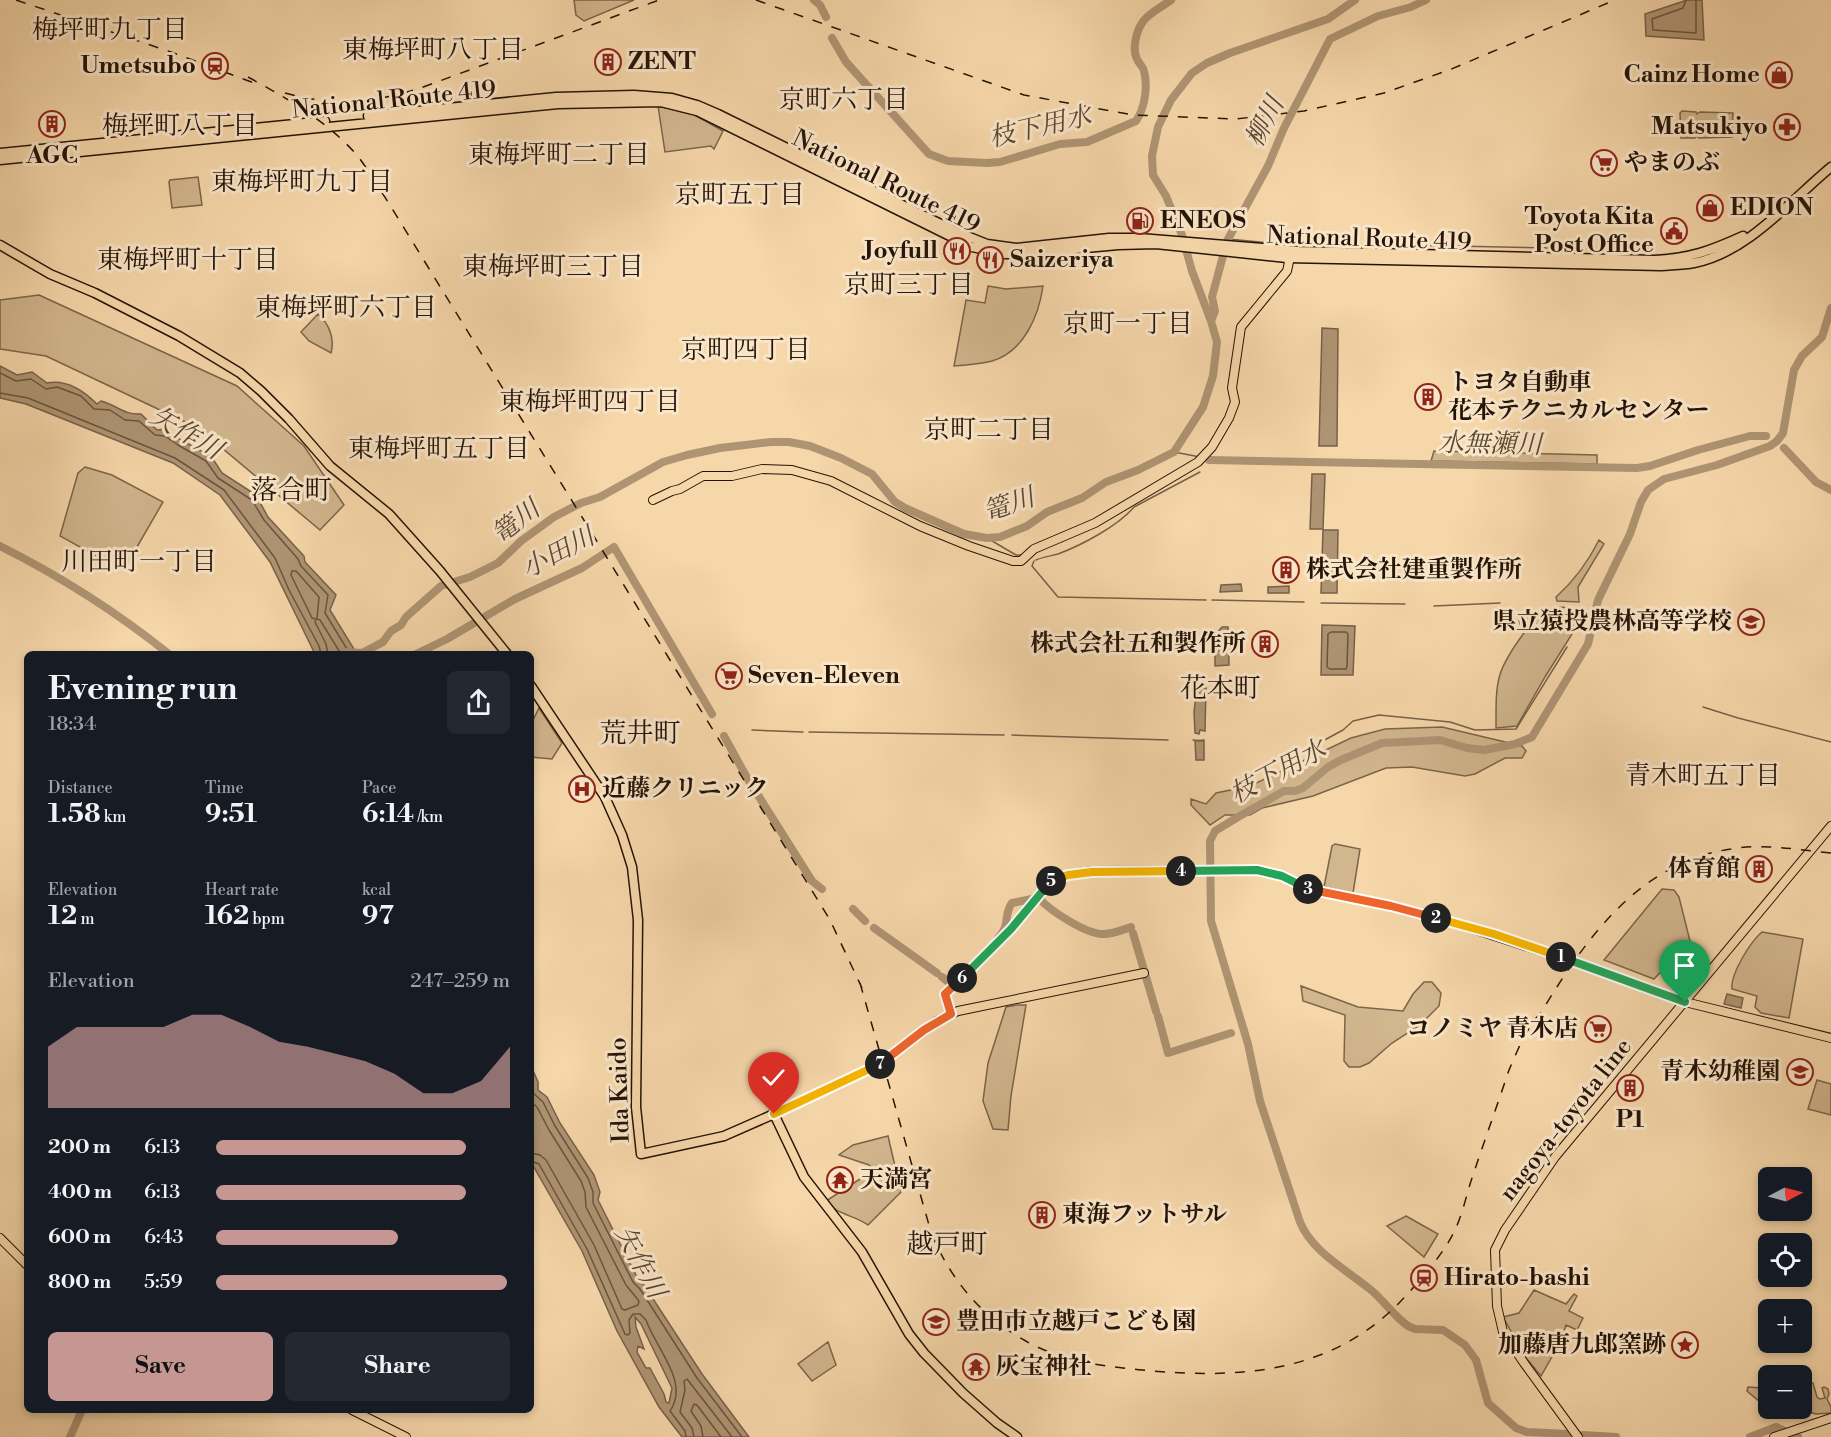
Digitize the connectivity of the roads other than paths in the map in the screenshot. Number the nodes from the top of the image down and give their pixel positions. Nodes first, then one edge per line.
1 (0, 153) edge
2 (0, 160) edge
3 (1831, 166) edge
4 (1159, 242) junction
5 (0, 245) edge
6 (1234, 250) junction
7 (1287, 258) junction
8 (653, 500) dead end
9 (505, 651) edge
10 (534, 691) edge
11 (1831, 826) edge
12 (1144, 974) dead end
13 (1685, 1002) junction
14 (951, 1014) junction
15 (1831, 1038) edge
16 (774, 1114) junction
17 (0, 1238) edge
18 (24, 1262) edge
19 (358, 1413) edge
20 (1831, 1418) edge
21 (1777, 1436) edge
22 (406, 1437) edge
23 (1017, 1437) edge
24 (1578, 1437) edge

1 - 4 highway, National Route 419
2 - 4 highway, National Route 419
3 - 6 highway, National Route 419
3 - 7 highway, National Route 419
4 - 6 highway, National Route 419
5 - 9 highway
6 - 7 highway, National Route 419
7 - 8 main road
10 - 16 highway, Ida Kaido
11 - 13 main road, nagoya-toyota line
12 - 14 main road
13 - 14 main road, bridge
13 - 15 main road
13 - 24 main road, nagoya-toyota line
14 - 16 main road
16 - 23 highway
17 - 18 main road
19 - 22 main road
20 - 21 main road

